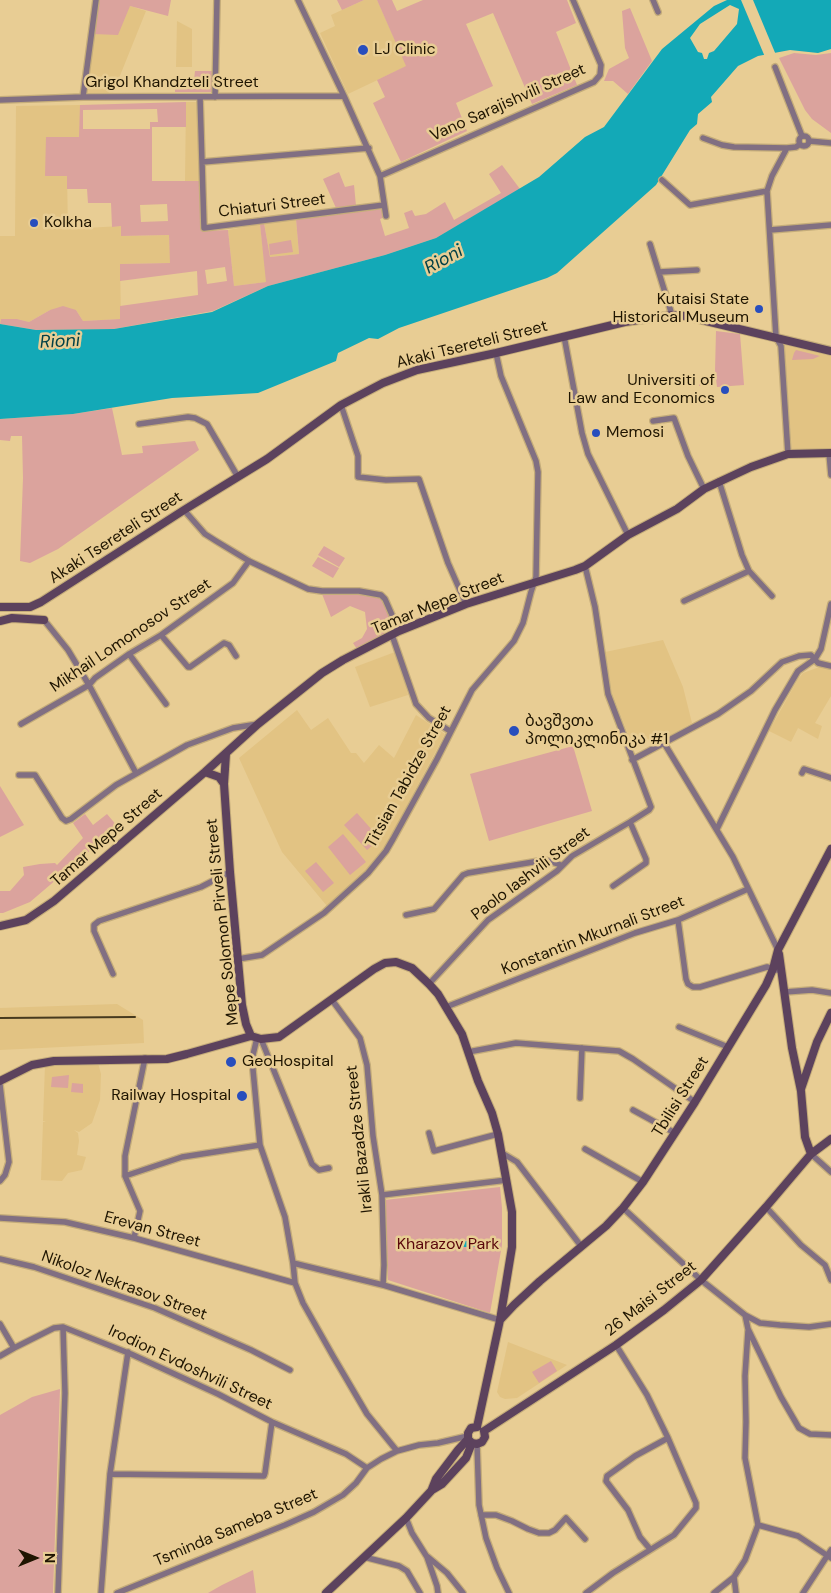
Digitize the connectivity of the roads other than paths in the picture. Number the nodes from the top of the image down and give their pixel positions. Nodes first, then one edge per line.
1 (96, 0) edge
2 (217, 0) edge
3 (298, 0) edge
4 (574, 0) edge
5 (653, 0) edge
6 (658, 12) dead end
7 (775, 67) dead end
8 (344, 96) junction
9 (83, 97) junction
10 (200, 97) junction
11 (215, 97) junction
12 (0, 100) edge
13 (802, 136) junction
14 (703, 138) dead end
15 (809, 141) junction
16 (831, 143) edge
17 (800, 144) junction
18 (369, 148) junction
19 (787, 148) junction
20 (202, 162) junction
21 (380, 176) junction
22 (662, 180) dead end
23 (767, 191) junction
24 (384, 205) junction
25 (386, 216) dead end
26 (831, 225) edge
27 (770, 230) junction
28 (650, 244) dead end
29 (659, 272) junction
30 (671, 272) dead end
31 (672, 314) junction
32 (564, 336) junction
33 (776, 336) junction
34 (831, 351) edge
35 (496, 354) junction
36 (341, 406) junction
37 (653, 421) dead end
38 (139, 424) dead end
39 (830, 453) edge
40 (788, 454) junction
41 (831, 475) edge
42 (238, 477) junction
43 (719, 481) junction
44 (704, 489) junction
45 (184, 510) junction
46 (628, 535) junction
47 (249, 561) junction
48 (585, 566) junction
49 (749, 571) junction
50 (533, 582) junction
51 (772, 596) dead end
52 (684, 601) dead end
53 (466, 604) junction
54 (831, 604) edge
55 (0, 607) edge
56 (30, 607) junction
57 (44, 620) junction
58 (0, 621) edge
59 (396, 633) junction
60 (161, 635) junction
61 (129, 654) junction
62 (236, 656) dead end
63 (815, 659) junction
64 (831, 666) edge
65 (89, 685) junction
66 (166, 704) dead end
67 (21, 724) dead end
68 (258, 724) junction
69 (450, 731) junction
70 (664, 743) junction
71 (226, 754) junction
72 (632, 760) junction
73 (205, 772) junction
74 (136, 773) junction
75 (802, 773) dead end
76 (19, 775) dead end
77 (831, 778) edge
78 (224, 784) junction
79 (630, 822) junction
80 (717, 829) junction
81 (831, 849) edge
82 (561, 865) junction
83 (230, 872) junction
84 (613, 886) dead end
85 (748, 889) junction
86 (406, 915) dead end
87 (678, 920) junction
88 (0, 926) edge
89 (778, 950) junction
90 (238, 959) junction
91 (777, 970) junction
92 (113, 974) dead end
93 (429, 984) junction
94 (785, 992) junction
95 (831, 993) edge
96 (332, 1000) junction
97 (446, 1007) junction
98 (831, 1013) edge
99 (679, 1027) dead end
100 (256, 1038) junction
101 (728, 1047) junction
102 (582, 1048) junction
103 (468, 1052) junction
104 (145, 1058) junction
105 (0, 1081) edge
106 (0, 1085) edge
107 (801, 1091) junction
108 (580, 1098) dead end
109 (695, 1102) junction
110 (633, 1110) dead end
111 (675, 1133) junction
112 (428, 1134) dead end
113 (498, 1134) junction
114 (831, 1139) edge
115 (260, 1145) junction
116 (585, 1148) dead end
117 (502, 1153) junction
118 (811, 1154) junction
119 (329, 1168) dead end
120 (831, 1172) edge
121 (125, 1176) junction
122 (507, 1180) junction
123 (0, 1181) edge
124 (643, 1182) junction
125 (382, 1195) junction
126 (766, 1207) junction
127 (623, 1208) junction
128 (0, 1218) edge
129 (134, 1238) junction
130 (581, 1246) junction
131 (0, 1259) edge
132 (293, 1263) junction
133 (701, 1280) junction
134 (831, 1280) edge
135 (295, 1283) junction
136 (383, 1285) junction
137 (745, 1315) junction
138 (500, 1320) junction
139 (0, 1324) edge
140 (831, 1324) edge
141 (64, 1327) junction
142 (748, 1329) junction
143 (616, 1345) junction
144 (14, 1348) junction
145 (128, 1352) junction
146 (0, 1356) edge
147 (290, 1370) dead end
148 (272, 1422) junction
149 (480, 1429) junction
150 (831, 1436) edge
151 (668, 1438) junction
152 (471, 1440) junction
153 (396, 1451) junction
154 (367, 1468) junction
155 (110, 1474) junction
156 (432, 1490) junction
157 (481, 1515) junction
158 (406, 1518) junction
159 (758, 1525) junction
160 (585, 1539) dead end
161 (650, 1549) junction
162 (831, 1550) edge
163 (364, 1557) junction
164 (428, 1557) junction
165 (829, 1557) edge
166 (734, 1577) junction
167 (437, 1590) edge
168 (58, 1593) edge
169 (102, 1593) edge
170 (117, 1593) edge
171 (326, 1593) edge
172 (420, 1593) edge
173 (463, 1593) edge
174 (509, 1593) edge
175 (586, 1593) edge
176 (714, 1593) edge
177 (736, 1593) edge
178 (803, 1593) edge

1 - 9 street
2 - 11 street
3 - 8 street
4 - 21 street, Vano Sarajishvili Street
5 - 6 street
7 - 13 street
8 - 11 street, Grigol Khandzteli Street
8 - 18 street
9 - 10 street, Grigol Khandzteli Street
9 - 12 street, Grigol Khandzteli Street
10 - 11 street, Grigol Khandzteli Street
10 - 20 street, Chiaturi Street
13 - 15 street
13 - 17 street
14 - 19 street
15 - 16 street
15 - 17 street
17 - 19 street
18 - 20 street
18 - 21 street
19 - 23 street
20 - 24 street, Chiaturi Street
21 - 24 street
22 - 23 street
23 - 27 street
24 - 25 street
26 - 27 street
27 - 33 street
28 - 29 street
29 - 30 street
29 - 31 street
31 - 32 main road, Akaki Tsereteli Street
31 - 33 main road, Akaki Tsereteli Street
32 - 35 main road, Akaki Tsereteli Street
32 - 46 street
33 - 34 main road, Akaki Tsereteli Street
33 - 40 street
35 - 36 main road, Akaki Tsereteli Street
35 - 50 street, Titsian Tabidze Street
36 - 42 main road, Akaki Tsereteli Street
36 - 53 street
37 - 44 street
38 - 42 street
39 - 40 main road, Tamar Mepe Street
39 - 41 street
40 - 43 main road, Tamar Mepe Street
42 - 45 main road, Akaki Tsereteli Street
43 - 44 main road, Tamar Mepe Street
43 - 49 street
44 - 46 main road, Tamar Mepe Street
45 - 47 street
45 - 56 main road, Akaki Tsereteli Street
46 - 48 main road, Tamar Mepe Street
47 - 59 street
47 - 60 street, Mikhail Lomonosov Street
48 - 50 main road, Tamar Mepe Street
48 - 72 street, Paolo Iashvili Street
49 - 51 street
49 - 52 street
50 - 53 main road, Tamar Mepe Street
50 - 69 street, Titsian Tabidze Street
53 - 59 main road, Tamar Mepe Street
54 - 63 street
55 - 56 main road
56 - 57 main road
57 - 58 main road
57 - 65 street
59 - 68 main road, Tamar Mepe Street
59 - 69 street
60 - 61 street, Mikhail Lomonosov Street
60 - 62 street
61 - 65 street, Mikhail Lomonosov Street
61 - 66 street
63 - 64 street
63 - 70 street
63 - 80 street
65 - 67 street, Mikhail Lomonosov Street
65 - 74 street
68 - 71 main road, Tamar Mepe Street
68 - 74 street
69 - 90 street, Titsian Tabidze Street
70 - 72 street
70 - 80 street
71 - 73 main road, Tamar Mepe Street
71 - 78 main road, Mepe Solomon Pirveli Street
72 - 79 street, Paolo Iashvili Street
73 - 78 main road
73 - 88 main road, Tamar Mepe Street
74 - 76 street
75 - 77 street
78 - 83 main road, Mepe Solomon Pirveli Street
79 - 82 street, Paolo Iashvili Street
79 - 84 street
80 - 85 street
81 - 89 main road
82 - 86 street
82 - 93 street, Paolo Iashvili Street
83 - 90 main road, Mepe Solomon Pirveli Street
83 - 92 street
85 - 87 street, Konstantin Mkurnali Street
85 - 89 street
87 - 91 street
87 - 97 street, Konstantin Mkurnali Street
89 - 91 main road
90 - 100 main road, Mepe Solomon Pirveli Street
91 - 94 main road
91 - 101 main road, Tbilisi Street
93 - 96 main road, Mepe Solomon Pirveli Street
93 - 97 main road, Mepe Solomon Pirveli Street
94 - 95 street
94 - 107 main road
96 - 100 main road, Mepe Solomon Pirveli Street
96 - 125 street, Irakli Bazadze Street
97 - 103 main road, Mepe Solomon Pirveli Street
98 - 107 main road
99 - 101 street
100 - 104 main road
100 - 115 street
100 - 119 street
101 - 109 main road, Tbilisi Street
102 - 103 street
102 - 108 street
102 - 109 street
103 - 113 main road, Mepe Solomon Pirveli Street
104 - 105 main road
104 - 121 street
106 - 123 street
107 - 118 main road
109 - 111 main road, Tbilisi Street
110 - 111 street
111 - 124 main road, Tbilisi Street
112 - 113 street
113 - 117 main road, Mepe Solomon Pirveli Street
114 - 118 main road, 26 Maisi Street
115 - 121 street
115 - 132 street
116 - 124 street
117 - 122 main road, Mepe Solomon Pirveli Street
117 - 130 street
118 - 120 street
118 - 126 main road, 26 Maisi Street
121 - 129 street
122 - 125 street
122 - 138 main road, Mepe Solomon Pirveli Street
124 - 127 main road, Tbilisi Street
125 - 136 street, Irakli Bazadze Street
126 - 133 main road, 26 Maisi Street
126 - 134 street
127 - 130 main road, Tbilisi Street
127 - 133 street
128 - 129 street, Erevan Street
129 - 135 street, Erevan Street
130 - 138 main road, Tbilisi Street
131 - 147 street, Nikoloz Nekrasov Street
132 - 135 street
132 - 136 street
133 - 137 street
133 - 143 main road, 26 Maisi Street
135 - 153 street
136 - 138 street
137 - 140 street
137 - 142 street
138 - 149 main road, Mepe Solomon Pirveli Street
139 - 144 street
141 - 144 street
141 - 145 street, Irodion Evdoshvili Street
141 - 168 street
142 - 150 street
142 - 159 street
143 - 149 main road, 26 Maisi Street
143 - 151 street
144 - 146 street
145 - 148 street, Irodion Evdoshvili Street
145 - 155 street
148 - 154 street, Irodion Evdoshvili Street
148 - 155 street
149 - 152 main road, 26 Maisi Street
149 - 152 main road
151 - 161 street
151 - 161 street
152 - 153 street, Tsminda Sameba Street
152 - 156 main road
152 - 156 main road
152 - 157 street
153 - 154 street, Tsminda Sameba Street
154 - 170 street, Tsminda Sameba Street
155 - 169 street
156 - 158 main road
157 - 160 street
157 - 174 street
158 - 163 main road
158 - 164 street
159 - 165 street
159 - 166 street
161 - 175 street
162 - 165 street
163 - 171 main road
163 - 172 street
164 - 167 street
164 - 173 street
165 - 178 street
166 - 176 street
166 - 177 street

